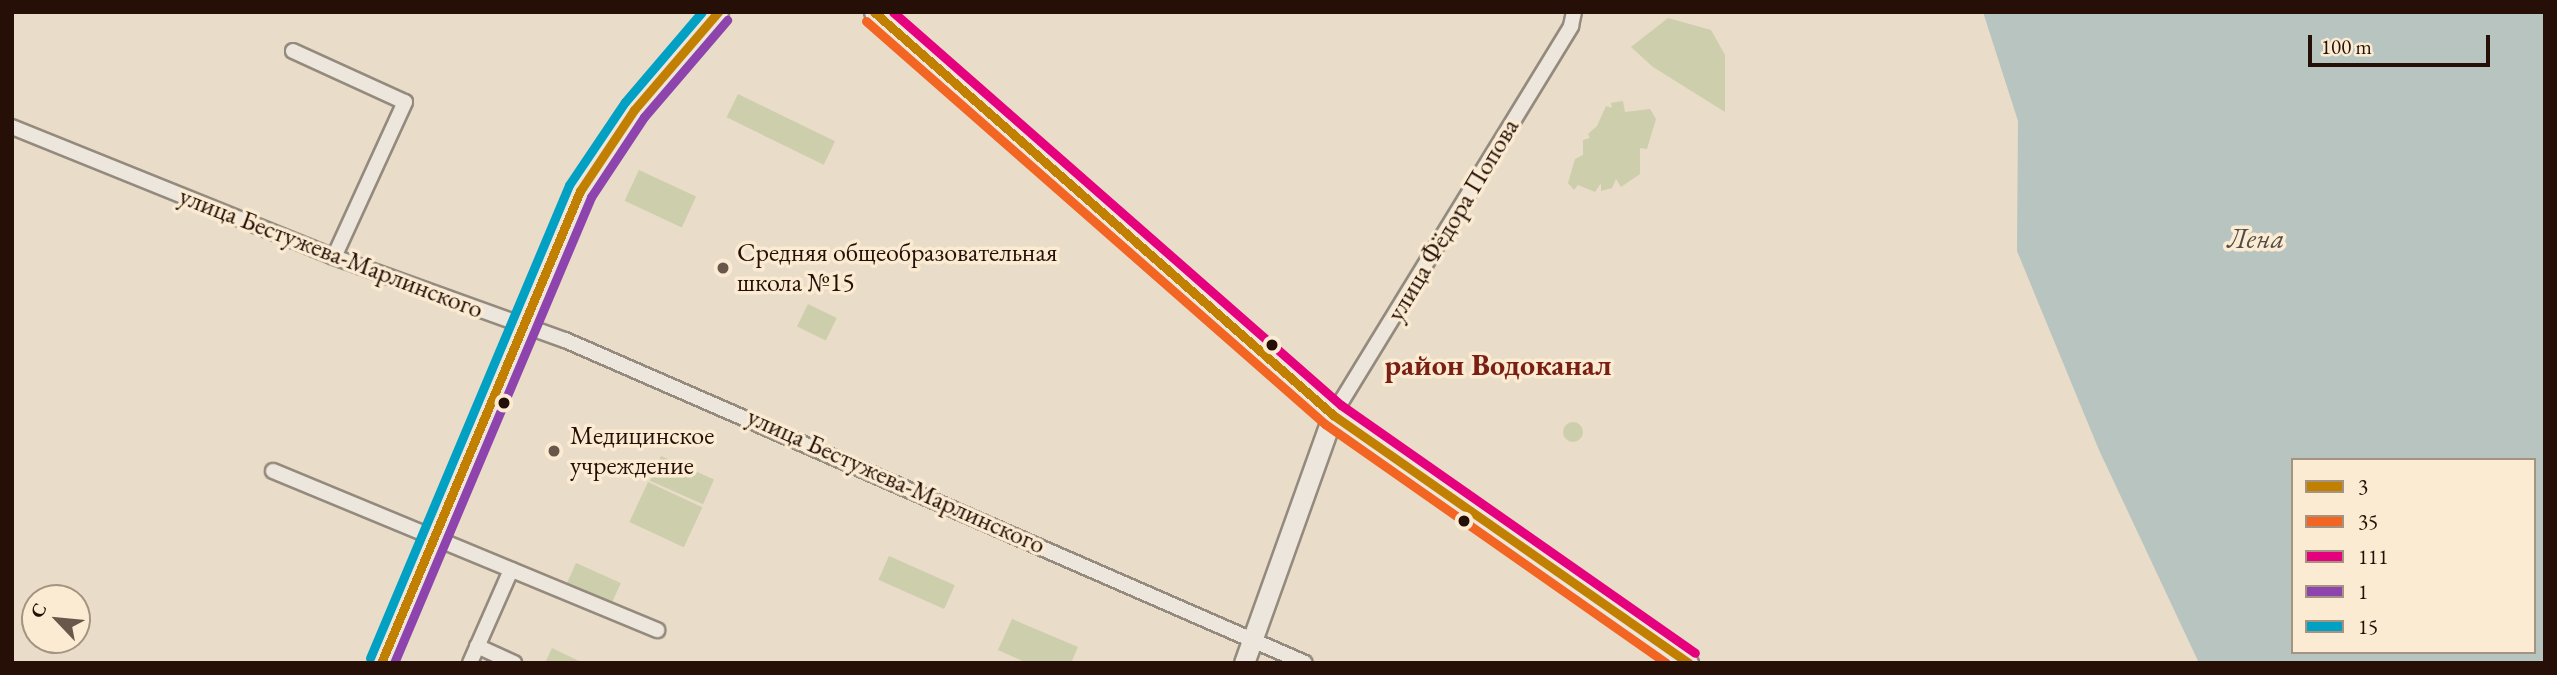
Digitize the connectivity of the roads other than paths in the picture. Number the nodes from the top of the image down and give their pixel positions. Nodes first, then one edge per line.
1 (718, 12) edge
2 (874, 12) edge
3 (1574, 12) edge
4 (293, 51) dead end
5 (12, 127) edge
6 (334, 257) junction
7 (521, 325) junction
8 (1333, 415) junction
9 (273, 471) dead end
10 (432, 537) junction
11 (511, 570) junction
12 (657, 630) dead end
13 (1252, 640) junction
14 (477, 646) junction
15 (381, 663) edge
16 (470, 663) edge
17 (514, 663) edge
18 (1244, 663) edge
19 (1305, 663) edge
20 (1688, 663) edge

1 - 7 main road
2 - 8 main road
3 - 8 street, улица Фёдора Попова
4 - 6 street
5 - 6 street, улица Бестужева-Марлинского
6 - 7 street, улица Бестужева-Марлинского
7 - 10 main road
7 - 13 street, улица Бестужева-Марлинского
8 - 13 main road, улица Фёдора Попова
8 - 20 main road
9 - 10 street
10 - 11 street
10 - 15 main road
11 - 12 street
11 - 14 street
13 - 18 main road, улица Фёдора Попова
13 - 19 street, улица Бестужева-Марлинского
14 - 16 street
14 - 17 street

